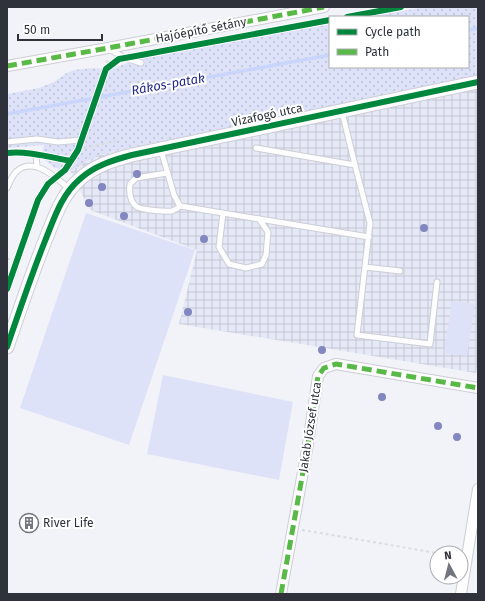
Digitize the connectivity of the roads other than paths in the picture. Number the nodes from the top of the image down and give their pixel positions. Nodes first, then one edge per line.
1 (324, 7) edge
2 (108, 48) junction
3 (141, 63) dead end
4 (7, 66) edge
5 (478, 82) edge
6 (342, 110) junction
7 (82, 140) road end
8 (7, 142) edge
9 (256, 148) dead end
10 (161, 149) junction
11 (36, 154) dead end
12 (355, 165) junction
13 (37, 166) junction
14 (167, 173) junction
15 (7, 188) edge
16 (70, 189) junction
17 (180, 206) junction
18 (223, 213) junction
19 (259, 219) junction
20 (369, 237) junction
21 (365, 267) junction
22 (400, 271) dead end
23 (437, 282) dead end
24 (7, 347) edge
25 (478, 388) edge
26 (478, 489) edge
27 (281, 594) edge
28 (461, 594) edge

1 - 2 street, Hajóépítő sétány
2 - 3 lane
2 - 4 street, Hajóépítő sétány
5 - 6 street, Vizafogó utca
6 - 10 street, Vizafogó utca
6 - 12 lane
7 - 8 lane
9 - 12 lane
10 - 14 lane
10 - 16 street, Vizafogó utca
11 - 13 lane
12 - 20 lane
13 - 15 lane
13 - 16 lane
14 - 17 lane
14 - 17 lane
16 - 24 street, Vizafogó utca
17 - 18 lane
18 - 19 lane
18 - 19 lane
19 - 20 lane
20 - 21 lane
21 - 22 lane
21 - 23 lane
25 - 27 street, Jakab József utca
26 - 28 street

